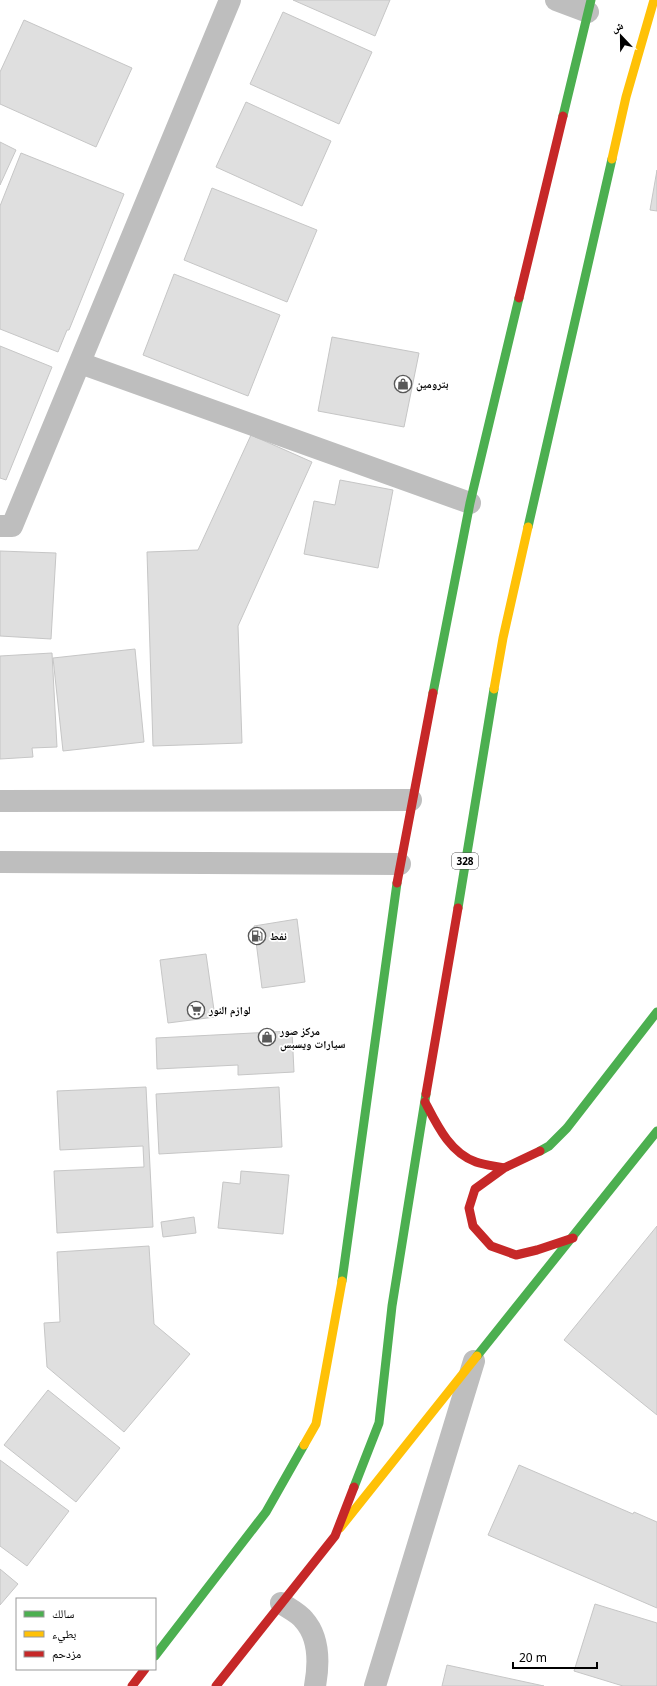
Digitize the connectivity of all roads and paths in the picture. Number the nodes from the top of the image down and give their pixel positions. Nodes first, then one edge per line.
1 (230, 0) edge
2 (556, 0) edge
3 (654, 0) edge
4 (590, 6) edge
5 (80, 363) junction
6 (470, 503) junction
7 (0, 526) edge
8 (411, 800) junction
9 (0, 802) edge
10 (0, 862) edge
11 (400, 864) junction
12 (657, 1012) edge
13 (425, 1102) junction
14 (657, 1131) edge
15 (504, 1168) junction
16 (572, 1238) junction
17 (474, 1361) junction
18 (334, 1536) junction
19 (281, 1603) junction
20 (156, 1655) edge
21 (144, 1670) edge
22 (132, 1686) edge
23 (216, 1686) edge
24 (315, 1686) edge
25 (375, 1686) edge

1 - 5 street
2 - 4 street
3 - 13 main road, 328
4 - 6 main road
5 - 6 street
5 - 7 street
6 - 8 main road
8 - 9 street
8 - 11 main road
10 - 11 street
11 - 20 main road
12 - 15 main road
13 - 15 main road
13 - 18 main road, 328
14 - 16 main road
15 - 16 main road
16 - 17 main road
17 - 18 main road
17 - 25 street
18 - 19 main road, 328
19 - 23 main road, 328
19 - 24 street
21 - 22 main road

